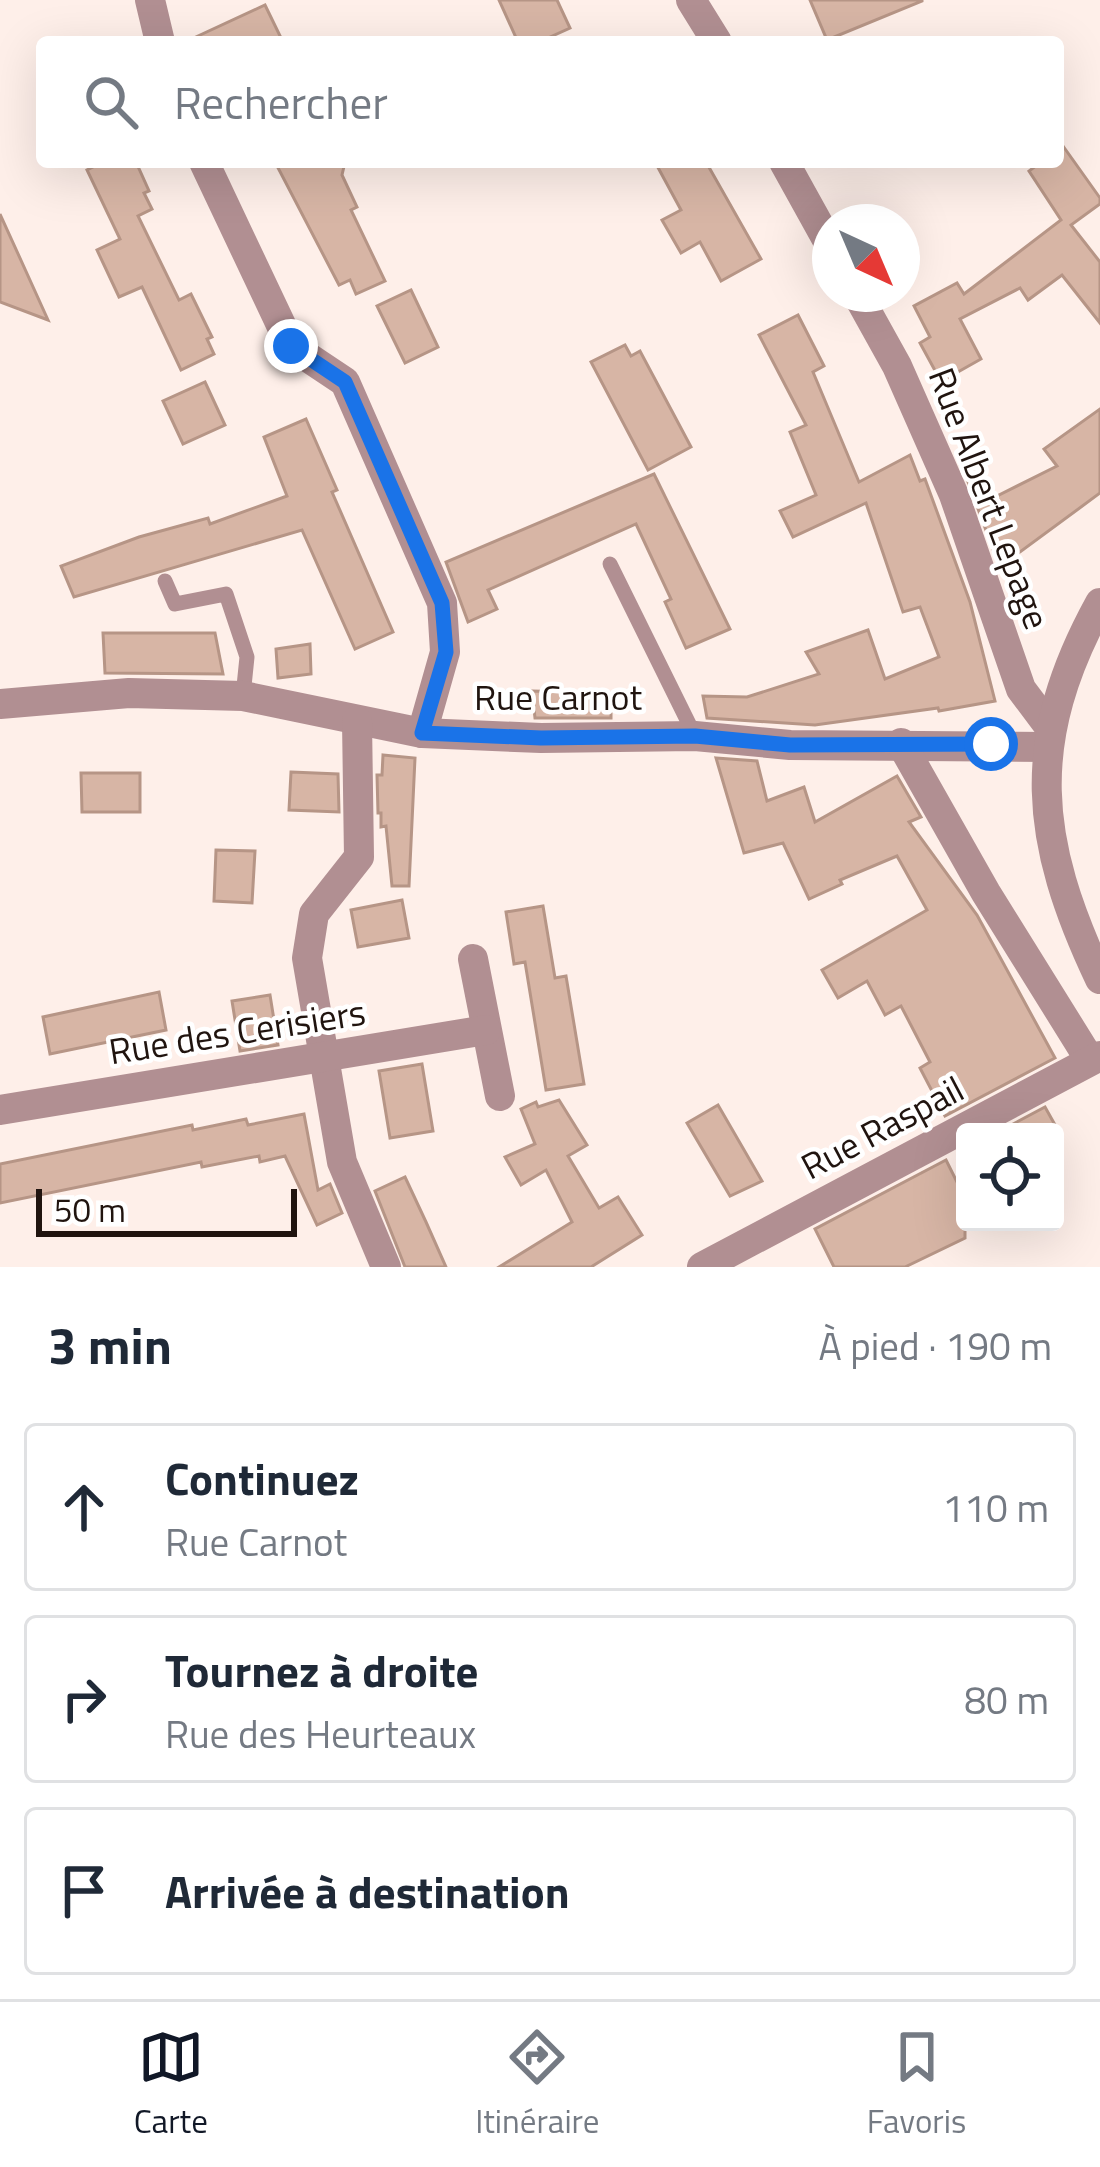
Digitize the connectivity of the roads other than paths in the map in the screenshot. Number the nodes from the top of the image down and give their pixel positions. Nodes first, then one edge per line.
1 (150, 0) edge
2 (691, 0) edge
3 (159, 36) edge
4 (712, 36) edge
5 (207, 168) edge
6 (787, 168) edge
7 (812, 213) edge
8 (867, 312) edge
9 (610, 564) dead end
10 (166, 581) dead end
11 (1100, 603) edge
12 (243, 696) junction
13 (0, 704) edge
14 (357, 721) junction
15 (422, 733) junction
16 (695, 736) junction
17 (1049, 738) junction
18 (901, 743) junction
19 (473, 959) dead end
20 (1100, 979) edge
21 (486, 1030) junction
22 (326, 1055) junction
23 (1097, 1066) edge
24 (500, 1096) dead end
25 (0, 1110) edge
26 (386, 1267) edge
27 (702, 1267) edge

1 - 3 street
2 - 4 street
5 - 15 street
6 - 7 street
8 - 17 street, Rue Albert Lepage
9 - 16 lane
10 - 12 lane
11 - 17 street
12 - 13 street, Rue Carnot
12 - 14 street, Rue Carnot
14 - 15 street, Rue Carnot
14 - 22 street
15 - 16 street, Rue Carnot
16 - 18 street, Rue Carnot
17 - 18 street, Rue Carnot
17 - 20 street
18 - 23 street
19 - 21 street
21 - 22 street, Rue des Cerisiers
21 - 24 street
22 - 25 street, Rue des Cerisiers
22 - 26 street
23 - 27 street, Rue Raspail

